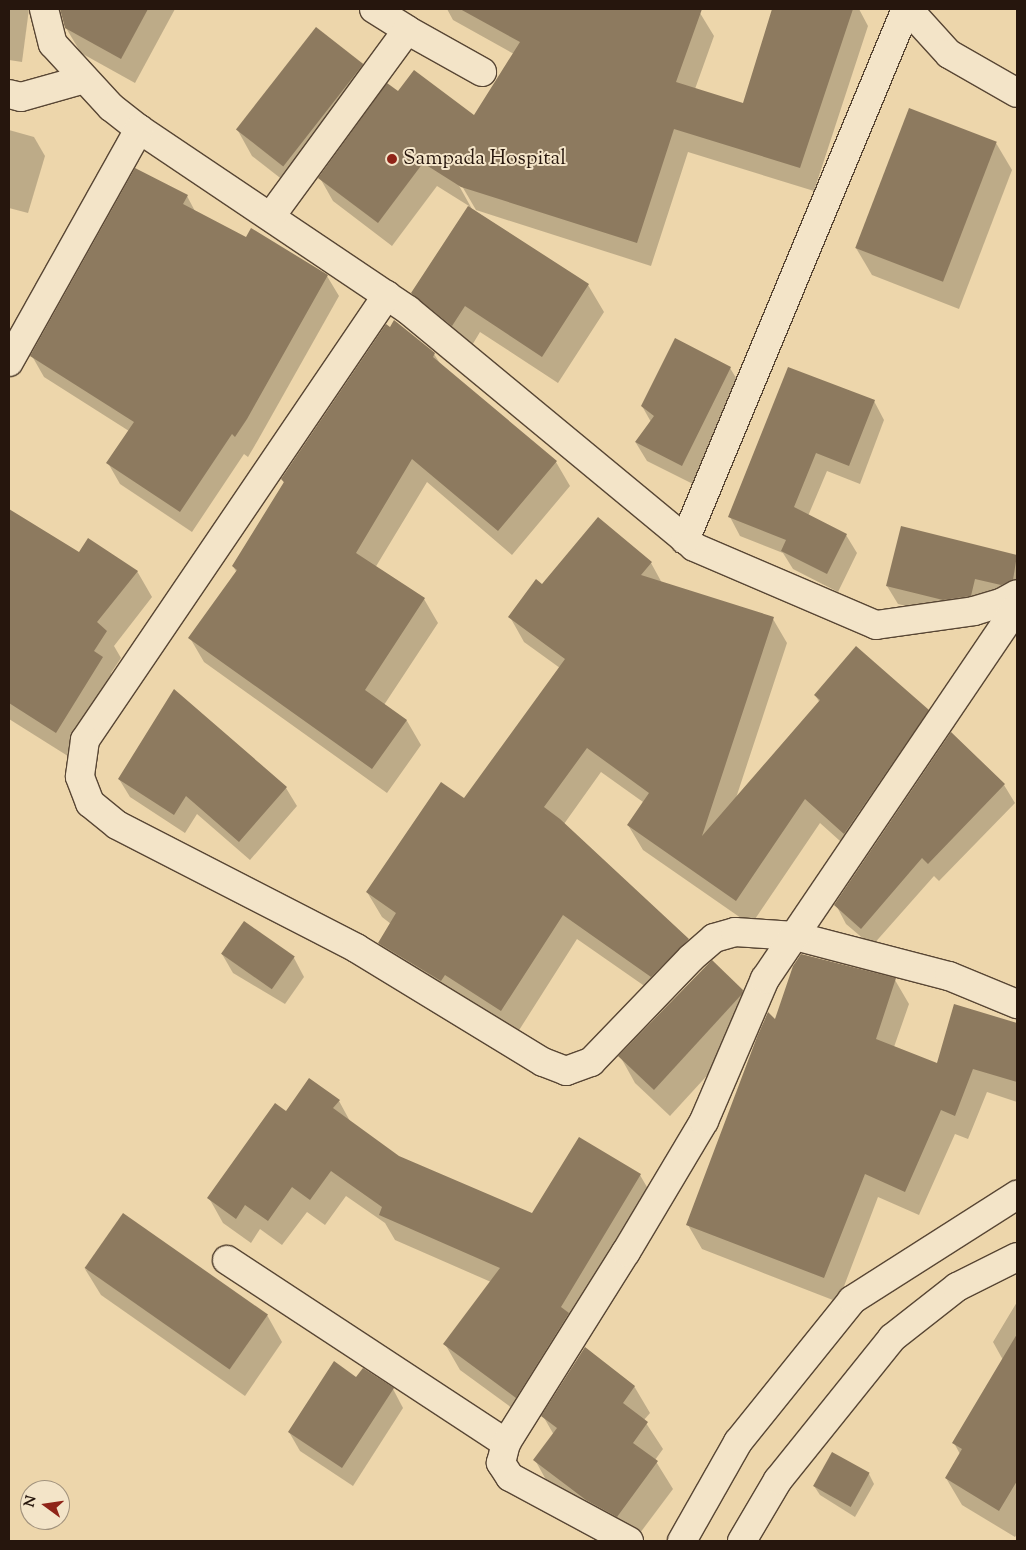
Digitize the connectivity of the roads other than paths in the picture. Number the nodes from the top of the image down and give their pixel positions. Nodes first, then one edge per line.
1 (44, 9) edge
2 (374, 9) edge
3 (907, 9) edge
4 (407, 30) junction
5 (482, 72) dead end
6 (85, 78) junction
7 (1017, 93) edge
8 (9, 94) edge
9 (139, 129) junction
10 (271, 216) junction
11 (387, 294) junction
12 (9, 362) edge
13 (685, 540) junction
14 (1017, 594) edge
15 (1017, 607) edge
16 (795, 936) junction
17 (1017, 1004) edge
18 (1017, 1195) edge
19 (1017, 1257) edge
20 (227, 1260) dead end
21 (506, 1442) junction
22 (629, 1541) edge
23 (682, 1541) edge
24 (742, 1541) edge

1 - 6 street
2 - 4 street
3 - 7 street
3 - 13 street
4 - 5 street
4 - 10 street
6 - 8 street
6 - 9 street
9 - 10 street
9 - 12 street
10 - 11 street
11 - 13 street
11 - 16 street
13 - 14 street
15 - 16 street
16 - 17 street
16 - 21 street
18 - 23 street
19 - 24 street
20 - 21 street
21 - 22 street

